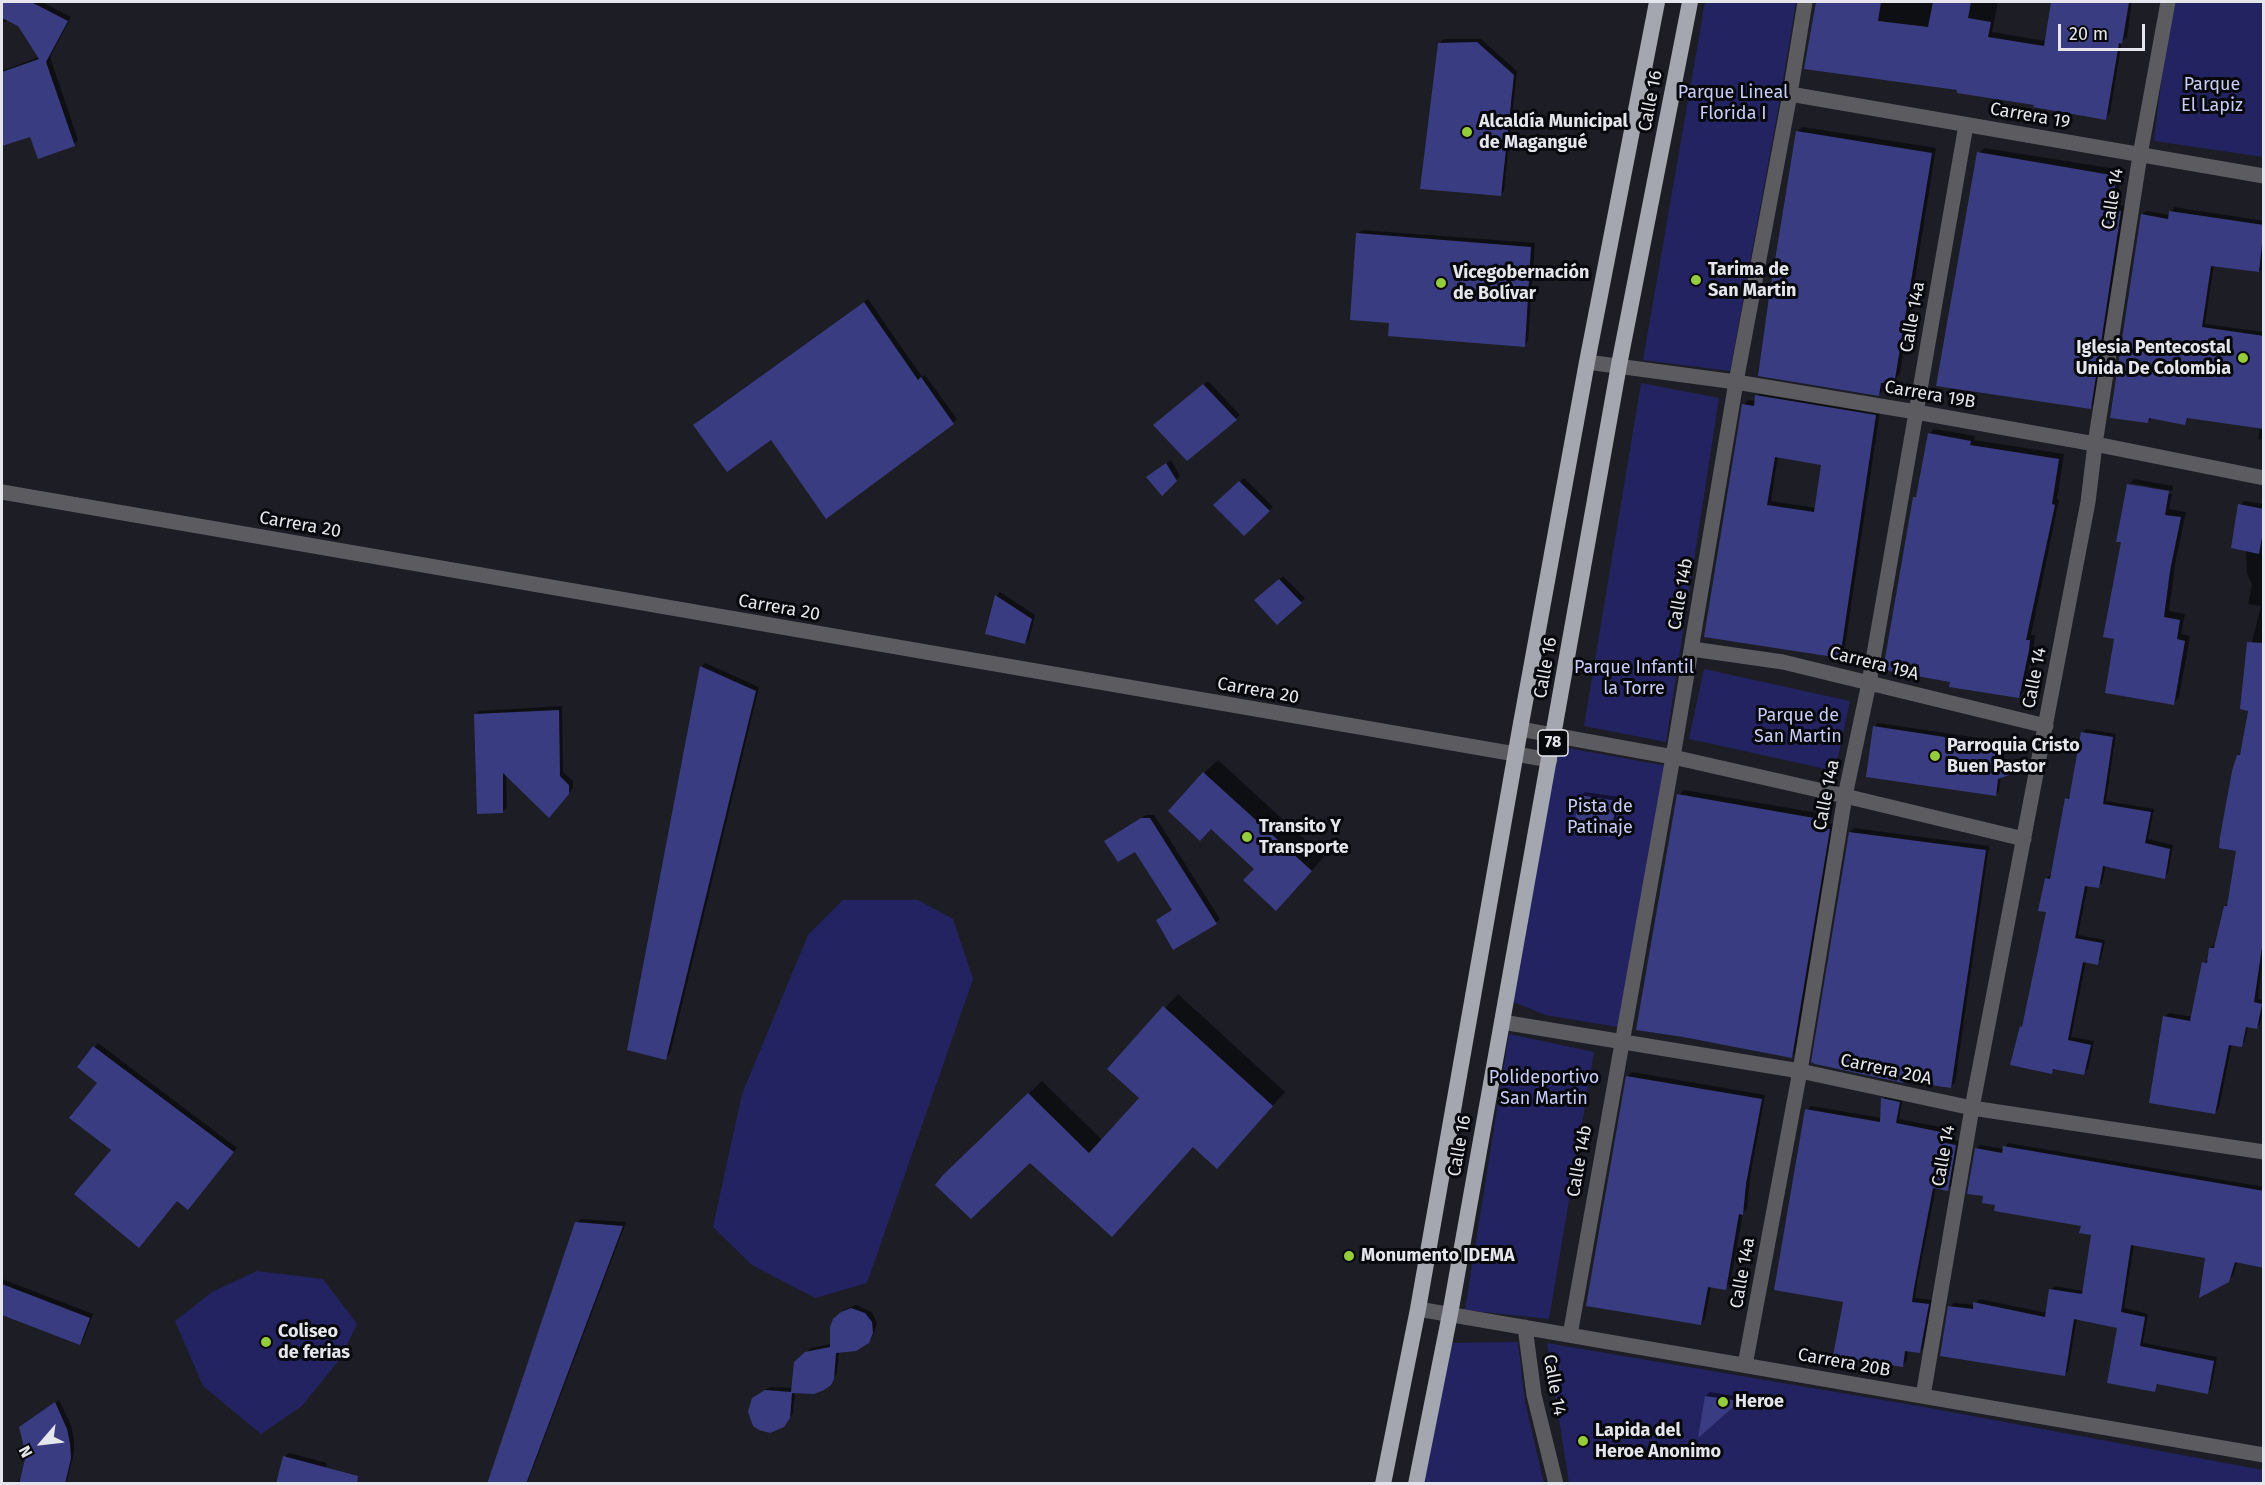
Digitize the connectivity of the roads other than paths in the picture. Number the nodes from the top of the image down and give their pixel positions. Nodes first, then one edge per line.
1 (1657, 2) edge
2 (1690, 2) edge
3 (1805, 2) edge
4 (2168, 2) edge
5 (1790, 94) junction
6 (1966, 125) junction
7 (2140, 155) junction
8 (2264, 176) edge
9 (1587, 362) junction
10 (1619, 365) junction
11 (1736, 382) junction
12 (1916, 412) junction
13 (2095, 444) junction
14 (2264, 478) edge
15 (2, 492) edge
16 (1692, 649) junction
17 (1869, 683) junction
18 (2046, 726) junction
19 (1520, 729) junction
20 (1554, 735) junction
21 (1516, 755) junction
22 (1673, 757) junction
23 (1550, 760) junction
24 (1845, 796) junction
25 (2024, 839) junction
26 (1502, 1022) junction
27 (1621, 1040) junction
28 (1800, 1071) junction
29 (1972, 1108) junction
30 (2264, 1152) edge
31 (1418, 1309) junction
32 (1450, 1314) junction
33 (1526, 1327) junction
34 (1570, 1335) junction
35 (1746, 1365) junction
36 (1923, 1396) junction
37 (2264, 1455) edge
38 (1383, 1484) edge
39 (1416, 1484) edge
40 (1556, 1484) edge

1 - 9 highway, Calle 16 / 78
2 - 10 highway, Calle 16 / 78
3 - 5 street, Calle 14b
4 - 7 street, Calle 14
5 - 6 street, Carrera 19
5 - 11 street, Calle 14b
6 - 7 street, Carrera 19
6 - 12 street, Calle 14a
7 - 8 street, Carrera 19
7 - 13 street, Calle 14
9 - 10 street, Carrera 19B
9 - 19 highway, Calle 16 / 78
10 - 11 street, Carrera 19B
10 - 20 highway, Calle 16 / 78
11 - 12 street, Carrera 19B
11 - 16 street, Calle 14b
12 - 13 street, Carrera 19B
12 - 17 street, Calle 14a
13 - 14 street, Carrera 19B
13 - 18 street, Calle 14
15 - 21 street, Carrera 20
16 - 17 street, Carrera 19A
16 - 22 street, Calle 14b
17 - 18 street, Carrera 19A
17 - 24 street, Calle 14a
18 - 25 street, Calle 14
19 - 20 street
19 - 21 highway, Calle 16 / 78
20 - 22 street
20 - 23 highway, Calle 16 / 78
21 - 23 street, Carrera 20
21 - 31 highway, Calle 16 / 78
22 - 24 street
22 - 27 street, Calle 14b
23 - 26 highway, Calle 16 / 78
24 - 25 street
24 - 28 street, Calle 14a
25 - 29 street, Calle 14
26 - 27 street, Carrera 20A
26 - 32 highway, Calle 16 / 78
27 - 28 street, Carrera 20A
27 - 34 street, Calle 14b
28 - 29 street, Carrera 20A
28 - 35 street, Calle 14a
29 - 30 street, Carrera 20A
29 - 36 street, Calle 14
31 - 32 street, Carrera 20B
31 - 38 highway, Calle 16 / 78
32 - 33 street, Carrera 20B
32 - 39 highway, Calle 16 / 78
33 - 34 street, Carrera 20B
33 - 40 street, Calle 14
34 - 35 street, Carrera 20B
35 - 36 street, Carrera 20B
36 - 37 street, Carrera 20B

